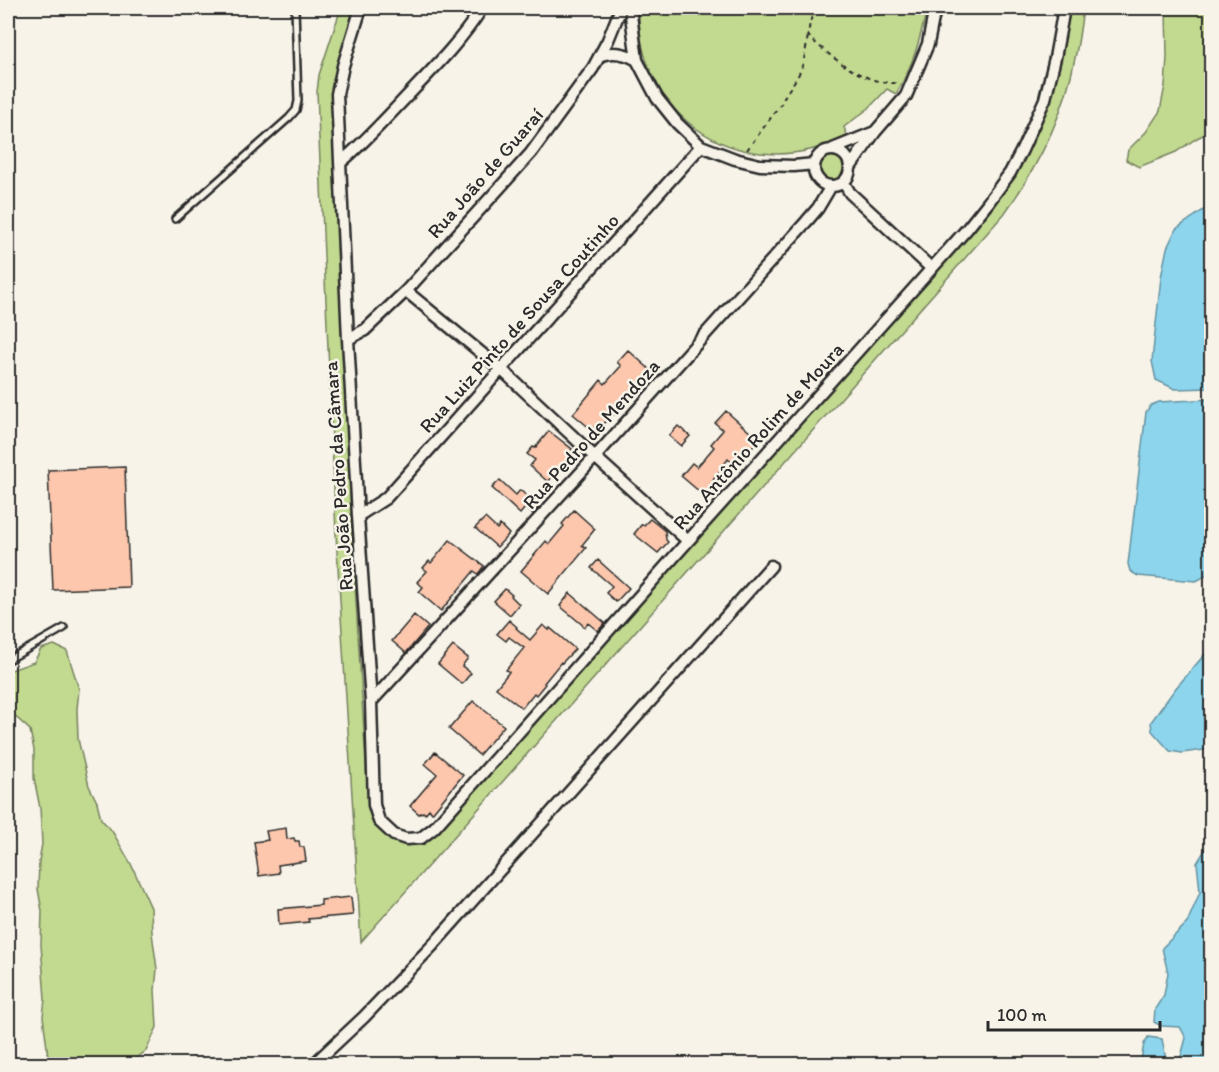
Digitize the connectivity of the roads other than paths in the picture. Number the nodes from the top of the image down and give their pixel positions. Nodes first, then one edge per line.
1 (295, 8) edge
2 (361, 8) edge
3 (482, 8) edge
4 (621, 8) edge
5 (630, 8) edge
6 (935, 8) edge
7 (1064, 8) edge
8 (601, 55) junction
9 (637, 60) junction
10 (875, 132) junction
11 (701, 146) junction
12 (833, 149) junction
13 (340, 163) junction
14 (814, 164) junction
15 (851, 166) junction
16 (844, 183) junction
17 (831, 186) junction
18 (175, 219) dead end
19 (931, 268) junction
20 (406, 291) junction
21 (348, 339) junction
22 (502, 370) junction
23 (595, 457) junction
24 (358, 516) junction
25 (688, 541) junction
26 (771, 566) dead end
27 (64, 628) dead end
28 (8, 660) edge
29 (371, 702) junction
30 (406, 839) joint
31 (314, 1065) edge

1 - 18 lane
2 - 13 street, Rua João Pedro da Câmara
3 - 13 street
4 - 8 street, Rua João de Guaraí
5 - 9 street
6 - 10 street
7 - 19 street, Rua Antônio Rolim de Moura
8 - 9 street
8 - 20 street, Rua João de Guaraí
9 - 11 street
10 - 12 street
10 - 15 street
11 - 14 street
11 - 22 street, Rua Luiz Pinto de Sousa Coutinho
12 - 14 street
12 - 15 street
13 - 21 street, Rua João Pedro da Câmara
14 - 17 street
15 - 16 street
16 - 17 street
16 - 19 street
17 - 23 street, Rua Pedro de Mendoza
19 - 25 street, Rua Antônio Rolim de Moura
20 - 21 street, Rua João de Guaraí
20 - 22 street
21 - 24 street, Rua João Pedro da Câmara
22 - 23 street
22 - 24 street, Rua Luiz Pinto de Sousa Coutinho
23 - 25 street
23 - 29 street, Rua Pedro de Mendoza
24 - 29 street, Rua João Pedro da Câmara
25 - 30 street, Rua Antônio Rolim de Moura
26 - 31 street
27 - 28 lane
29 - 30 street, Rua João Pedro da Câmara

